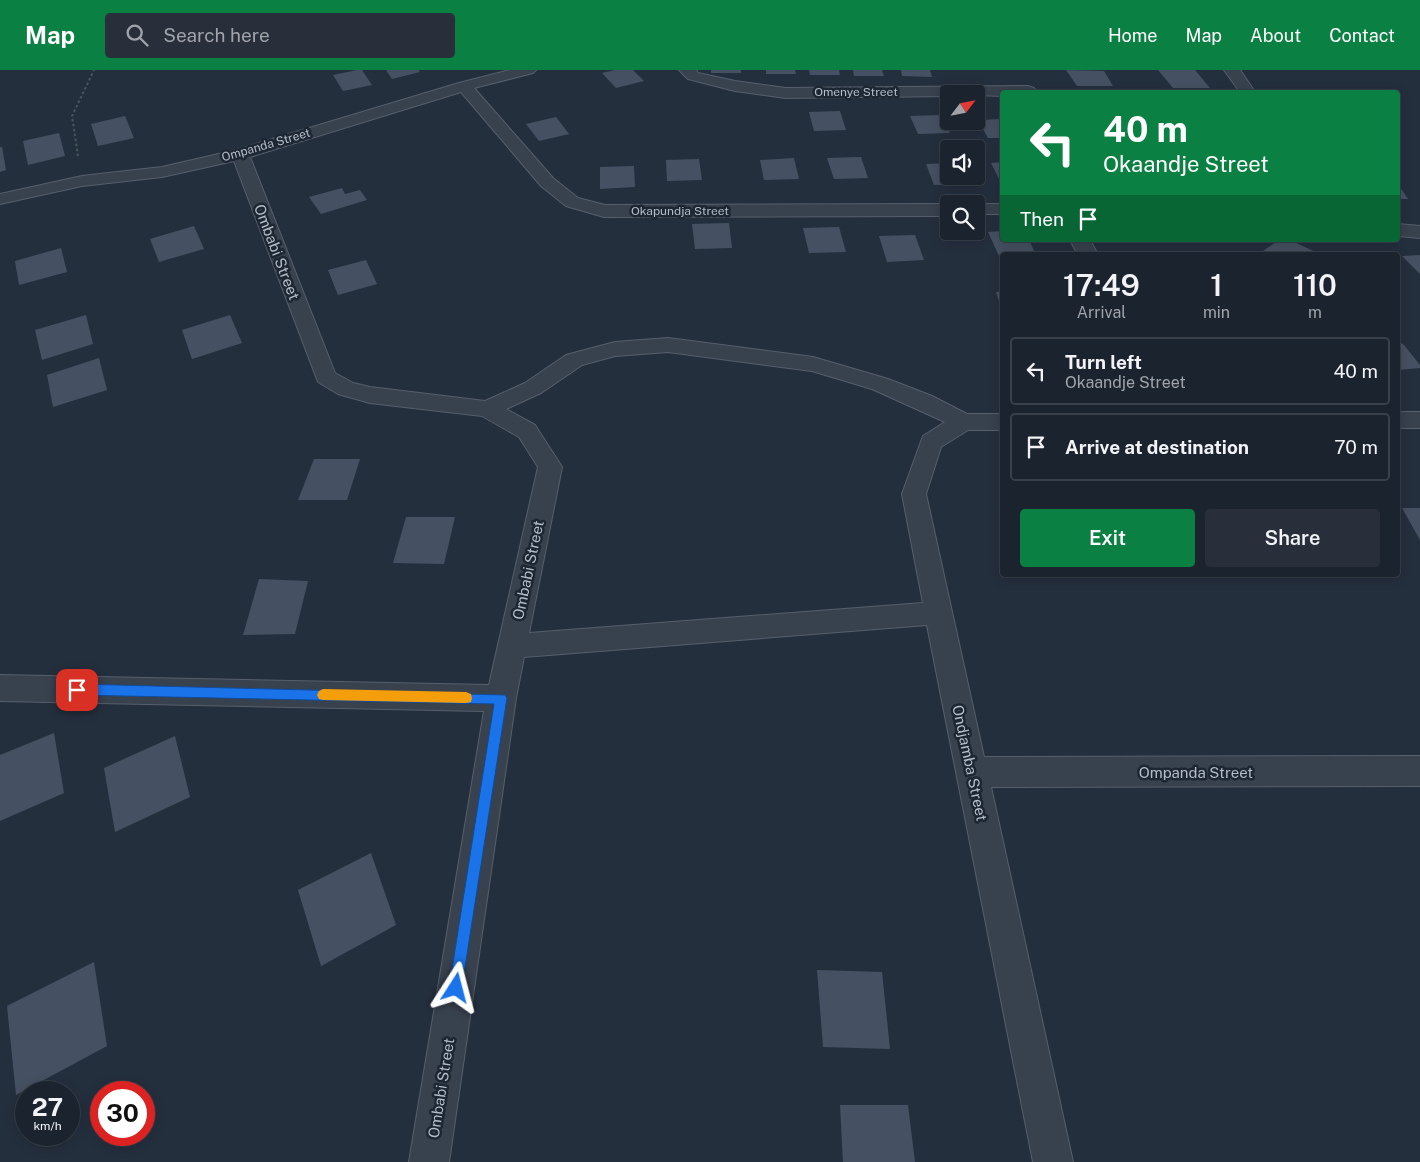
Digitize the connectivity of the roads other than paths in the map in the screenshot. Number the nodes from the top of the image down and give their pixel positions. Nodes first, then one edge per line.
1 (528, 70) edge
2 (686, 70) edge
3 (1232, 70) edge
4 (464, 86) junction
5 (1027, 87) edge
6 (1247, 90) edge
7 (240, 154) junction
8 (0, 199) edge
9 (985, 209) edge
10 (1000, 209) edge
11 (940, 210) edge
12 (1400, 230) edge
13 (1420, 232) edge
14 (487, 409) junction
15 (1400, 420) edge
16 (1420, 420) edge
17 (964, 422) junction
18 (1000, 422) edge
19 (938, 613) junction
20 (512, 646) junction
21 (0, 688) edge
22 (501, 698) junction
23 (1420, 771) edge
24 (971, 772) junction
25 (429, 1162) edge
26 (1053, 1162) edge

1 - 4 street, Ompanda Street
2 - 5 street, Omenye Street
3 - 6 street
4 - 7 street, Ompanda Street
4 - 11 street, Okapundja Street
7 - 8 street, Ompanda Street
7 - 14 street, Ombabi Street
9 - 10 street
12 - 13 street
14 - 17 street
14 - 20 street, Ombabi Street
15 - 16 street
17 - 18 street
17 - 19 street, Ondjamba Street
19 - 20 street
19 - 24 street, Ondjamba Street
20 - 22 street, Ombabi Street
21 - 22 street
22 - 25 street, Ombabi Street
23 - 24 street, Ompanda Street
24 - 26 street, Ondjamba Street

